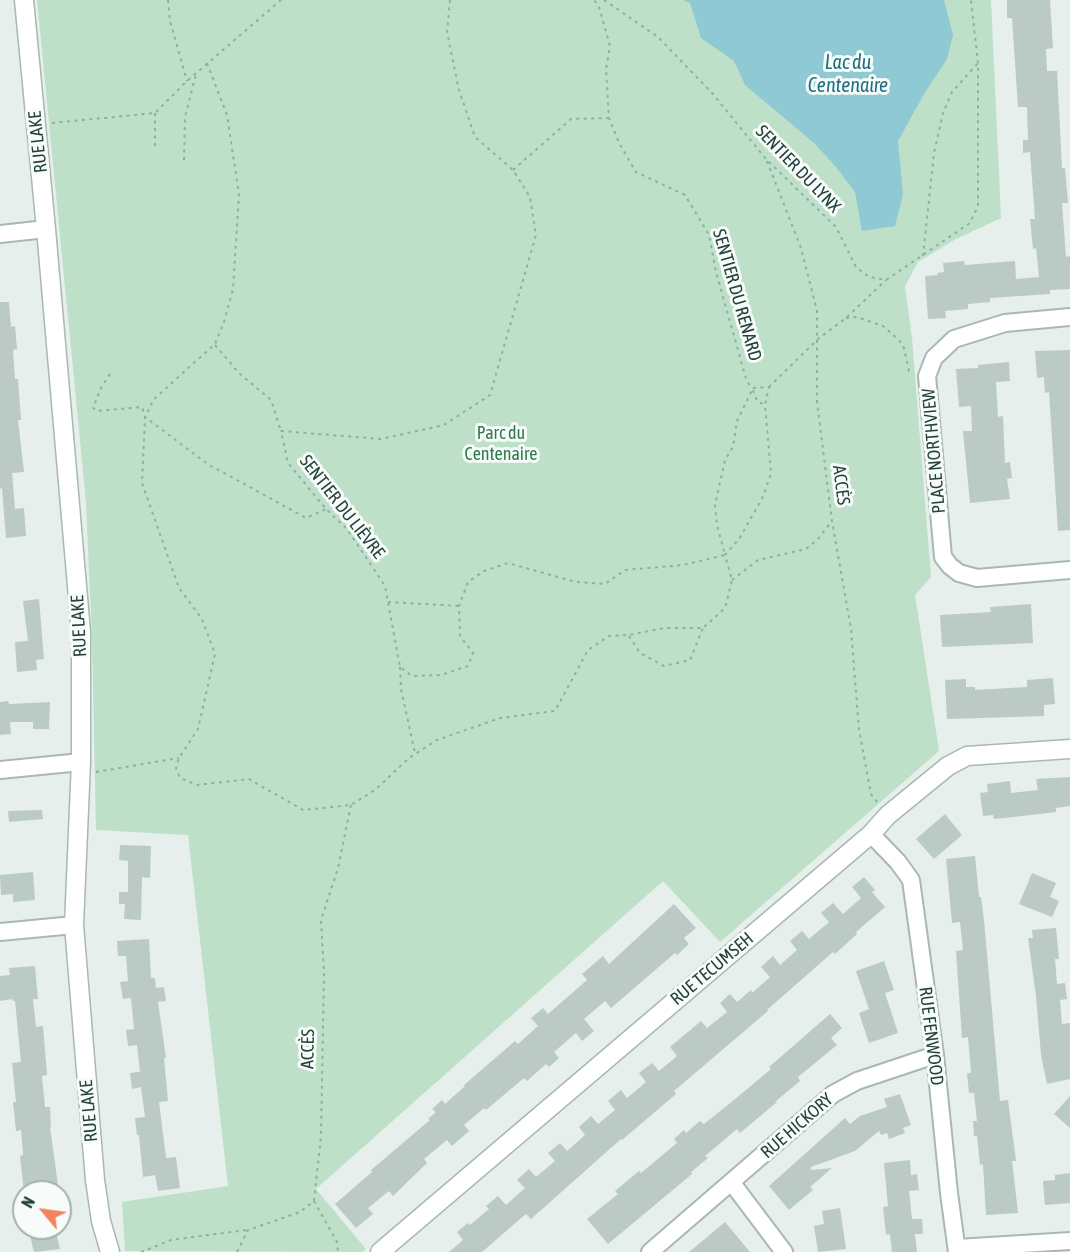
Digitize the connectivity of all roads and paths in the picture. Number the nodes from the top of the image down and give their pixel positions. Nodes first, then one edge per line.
1 (24, 0) edge
2 (168, 0) edge
3 (281, 0) edge
4 (450, 0) edge
5 (594, 0) edge
6 (604, 0) edge
7 (971, 0) edge
8 (207, 63) junction
9 (978, 63) junction
10 (197, 72) junction
11 (187, 81) junction
12 (155, 113) junction
13 (609, 118) junction
14 (36, 124) junction
15 (155, 150) dead end
16 (766, 159) junction
17 (184, 160) dead end
18 (513, 170) junction
19 (46, 229) junction
20 (0, 234) edge
21 (923, 256) junction
22 (886, 280) junction
23 (1070, 317) edge
24 (846, 318) junction
25 (818, 339) junction
26 (214, 344) junction
27 (110, 374) dead end
28 (927, 376) junction
29 (769, 387) junction
30 (753, 388) junction
31 (765, 405) junction
32 (144, 417) junction
33 (281, 431) junction
34 (326, 509) junction
35 (832, 521) junction
36 (725, 555) junction
37 (1070, 570) edge
38 (732, 580) junction
39 (388, 602) junction
40 (459, 606) junction
41 (703, 628) junction
42 (628, 635) junction
43 (400, 667) junction
44 (1070, 748) edge
45 (415, 754) junction
46 (179, 758) junction
47 (81, 768) junction
48 (0, 770) edge
49 (351, 804) junction
50 (888, 815) junction
51 (871, 834) junction
52 (74, 925) junction
53 (0, 932) edge
54 (935, 1055) junction
55 (732, 1183) junction
56 (314, 1201) junction
57 (248, 1230) junction
58 (1070, 1241) edge
59 (957, 1250) edge
60 (110, 1252) edge
61 (141, 1252) edge
62 (237, 1252) edge
63 (338, 1252) edge
64 (380, 1252) edge
65 (650, 1252) edge
66 (784, 1252) edge

1 - 14 street, RUE LAKE
2 - 11 path
3 - 8 path
4 - 18 path, SENTIER DU LIÈVRE
5 - 13 path, SENTIER DU RENARD
6 - 16 path, SENTIER DU LYNX
7 - 9 path
8 - 10 path
8 - 26 path
9 - 21 path
9 - 21 path
10 - 11 path
10 - 17 path
11 - 12 path
12 - 14 path
12 - 15 path
13 - 18 path
13 - 30 path, SENTIER DU RENARD
14 - 19 street, RUE LAKE
16 - 22 path, SENTIER DU LYNX
16 - 25 path, ACCÈS
18 - 33 path, SENTIER DU LIÈVRE
19 - 20 street
19 - 47 street, RUE LAKE
21 - 22 path
22 - 24 path
23 - 28 street, PLACE NORTHVIEW
24 - 25 path
24 - 28 path
25 - 29 path
25 - 35 path, ACCÈS
26 - 32 path
26 - 33 path
27 - 32 path
28 - 37 street, PLACE NORTHVIEW
29 - 30 path, SENTIER DU RENARD
29 - 31 path
30 - 31 path, SENTIER DU RENARD
30 - 36 path
31 - 36 path
32 - 34 path
32 - 46 path
33 - 34 path, SENTIER DU LIÈVRE
34 - 39 path, SENTIER DU LIÈVRE
35 - 38 path
35 - 50 path, ACCÈS
36 - 38 path
36 - 40 path
38 - 41 path
39 - 40 path
39 - 43 path, SENTIER DU LIÈVRE
40 - 43 path
41 - 42 path
41 - 42 path
42 - 45 path
43 - 45 path, SENTIER DU LIÈVRE
44 - 50 street, RUE TECUMSEH
45 - 49 path
46 - 47 path
46 - 49 path
47 - 48 street
47 - 52 street, RUE LAKE
49 - 56 path, ACCÈS
50 - 51 street, RUE TECUMSEH
51 - 54 street, RUE FENWOOD
51 - 64 street, RUE TECUMSEH
52 - 53 street
52 - 60 street, RUE LAKE
54 - 55 street, RUE HICKORY
54 - 59 street, RUE FENWOOD
55 - 65 street, RUE HICKORY
55 - 66 street
56 - 57 path
56 - 63 path
57 - 61 path
57 - 62 path
58 - 59 street

